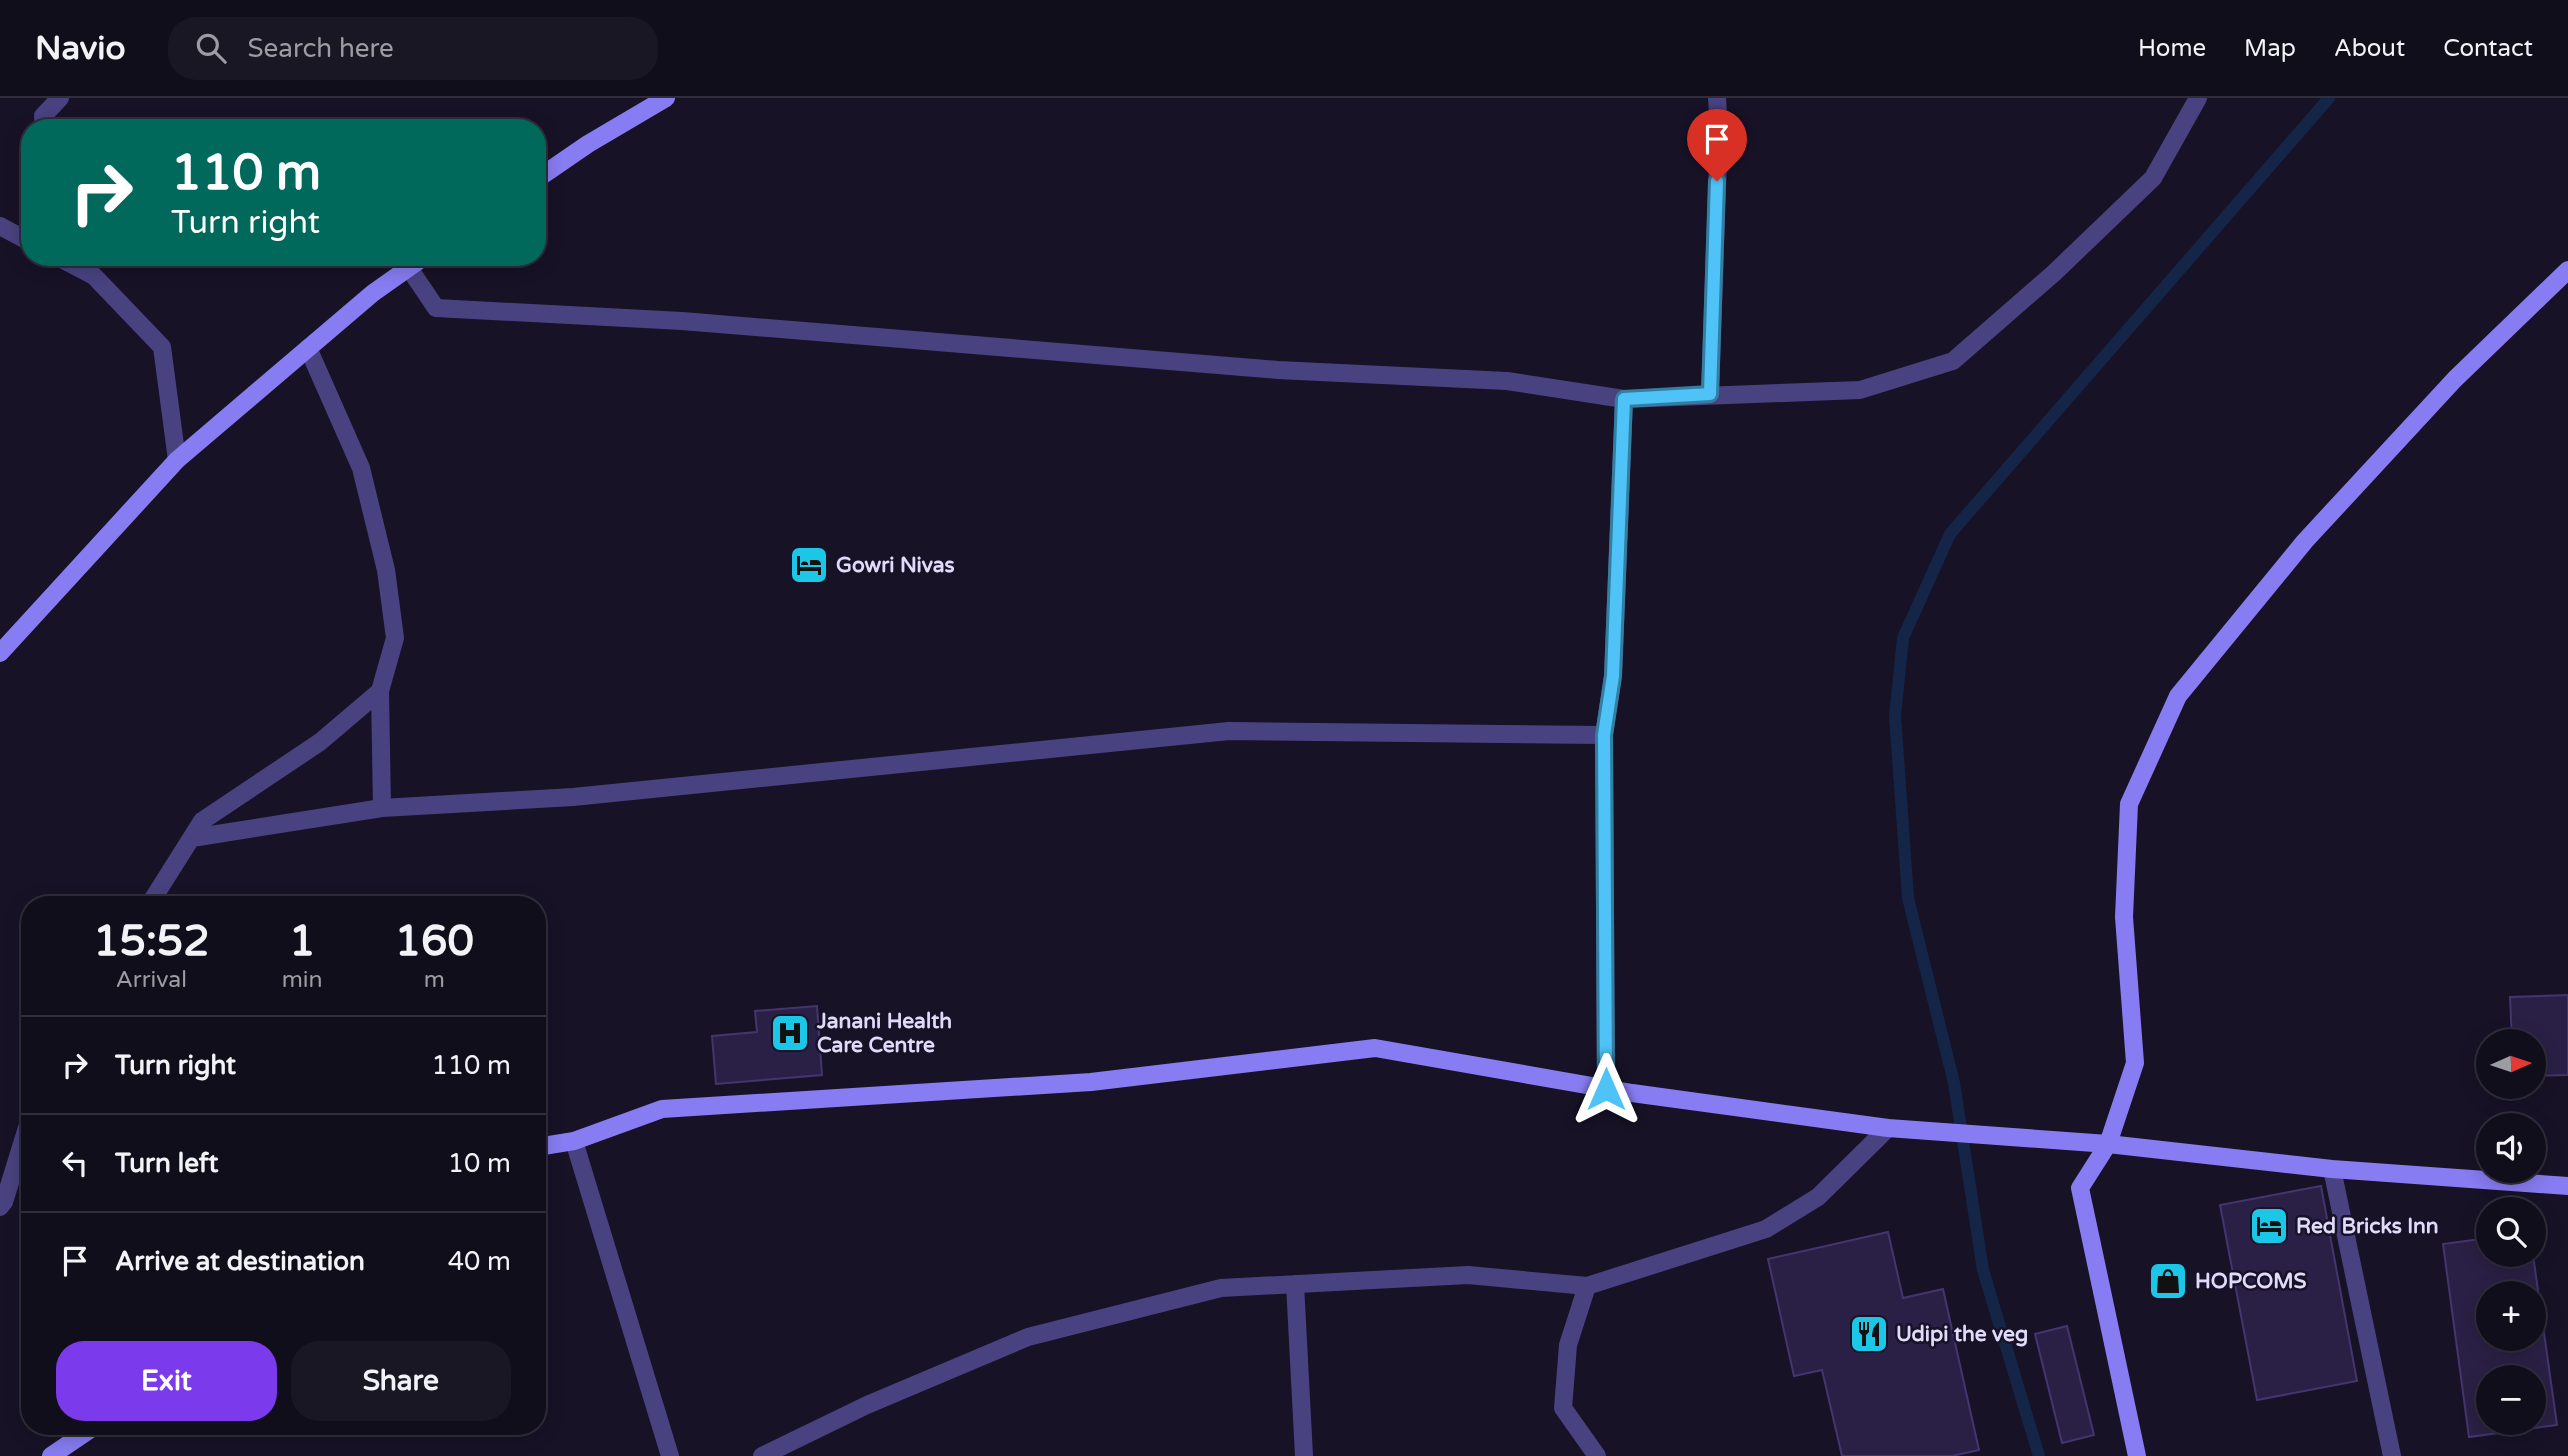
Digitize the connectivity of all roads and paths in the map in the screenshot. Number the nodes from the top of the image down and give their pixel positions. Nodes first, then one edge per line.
1 (60, 98) edge
2 (666, 98) edge
3 (1717, 98) edge
4 (2198, 98) edge
5 (43, 119) edge
6 (546, 173) edge
7 (0, 226) edge
8 (21, 237) edge
9 (75, 266) edge
10 (89, 266) edge
11 (412, 266) edge
12 (409, 268) junction
13 (2568, 270) edge
14 (94, 276) junction
15 (308, 348) junction
16 (1710, 394) junction
17 (1624, 399) junction
18 (177, 460) junction
19 (0, 653) edge
20 (380, 691) junction
21 (1604, 735) junction
22 (382, 808) junction
23 (192, 838) junction
24 (155, 896) edge
25 (1606, 1089) junction
26 (1888, 1128) junction
27 (575, 1141) junction
28 (2108, 1144) junction
29 (546, 1146) edge
30 (21, 1147) edge
31 (2332, 1169) junction
32 (2568, 1186) edge
33 (0, 1207) edge
34 (1295, 1284) junction
35 (1587, 1286) junction
36 (82, 1435) edge
37 (51, 1456) edge
38 (670, 1456) edge
39 (762, 1456) edge
40 (1304, 1456) edge
41 (1597, 1456) edge
42 (2137, 1456) edge
43 (2392, 1456) edge

1 - 5 street
2 - 6 street
3 - 16 street
4 - 16 street
7 - 8 street
9 - 14 street
10 - 14 street
11 - 12 street
12 - 15 street
12 - 17 street
13 - 28 street
14 - 18 street
15 - 18 street
15 - 20 street
16 - 17 street
17 - 21 street
18 - 19 street
20 - 22 street
20 - 23 street
21 - 22 street
21 - 25 street
22 - 23 street
23 - 24 street
25 - 26 street
25 - 27 street
26 - 28 street
26 - 35 street
27 - 29 street
27 - 38 street
28 - 31 street
28 - 42 street
30 - 33 street
31 - 32 street
31 - 43 street
34 - 35 street
34 - 39 street
34 - 40 street
35 - 41 street
36 - 37 street

